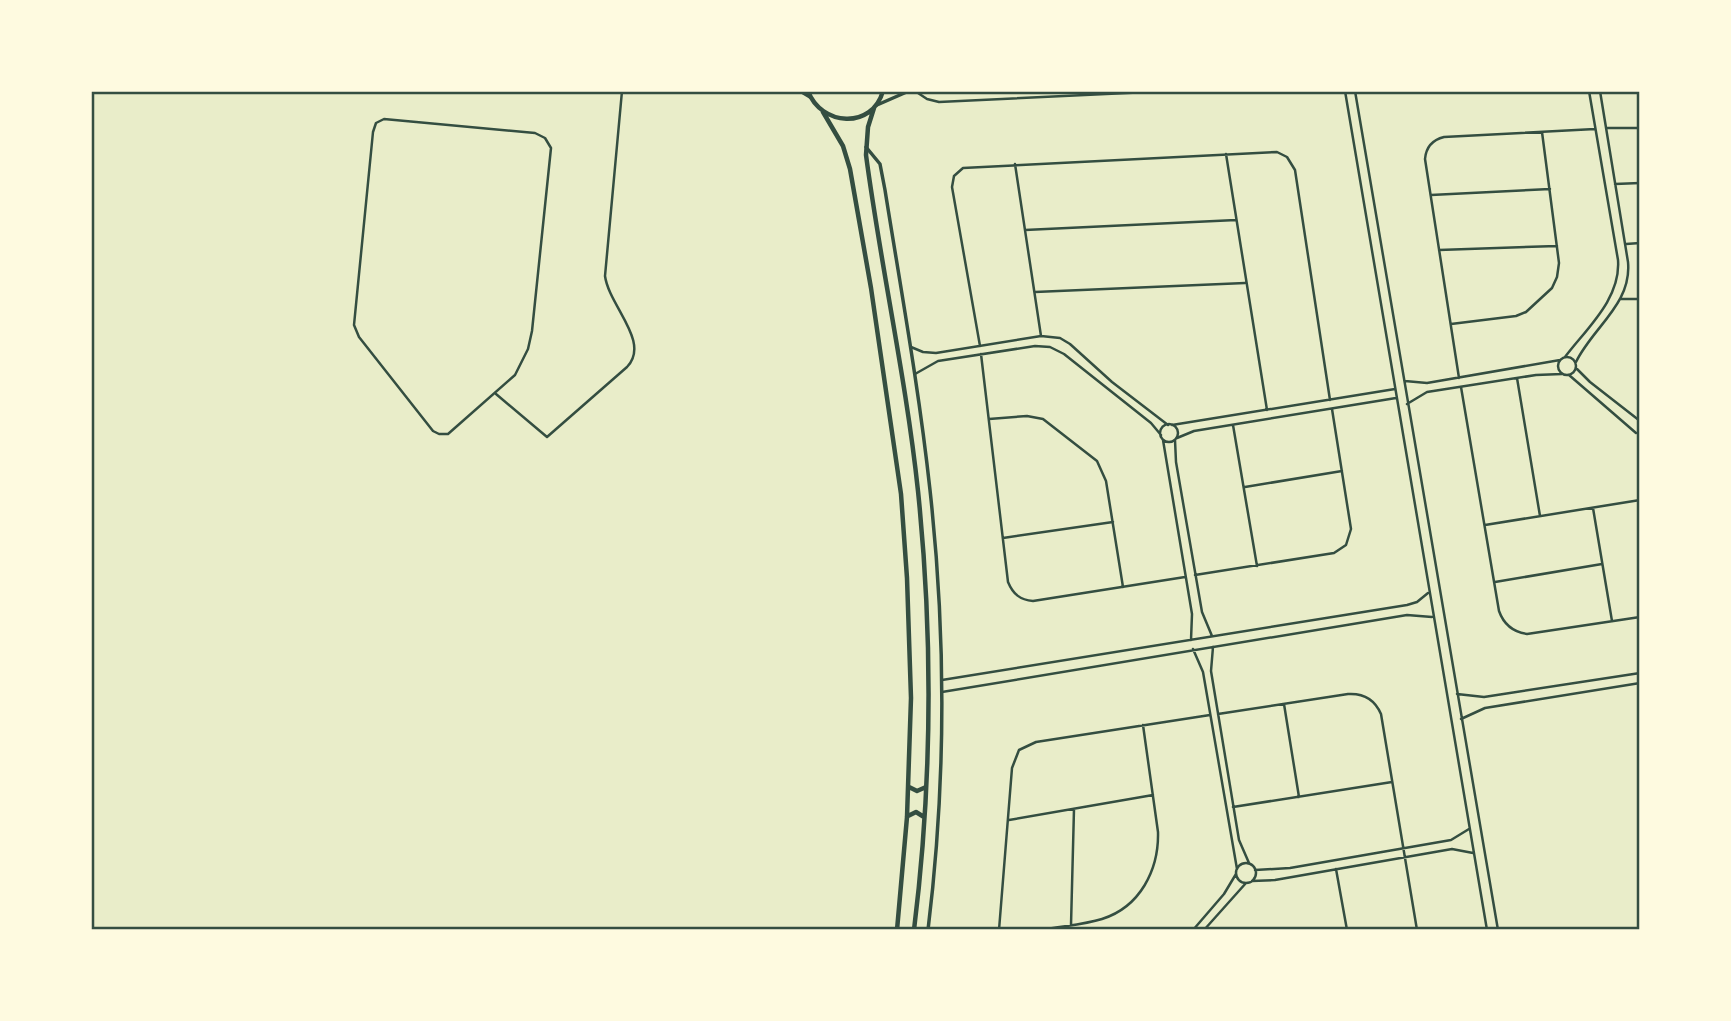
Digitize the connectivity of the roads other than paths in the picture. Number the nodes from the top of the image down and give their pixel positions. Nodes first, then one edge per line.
1 (622, 91) edge
2 (800, 91) edge
3 (808, 91) edge
4 (883, 91) edge
5 (912, 91) edge
6 (1170, 91) edge
7 (1345, 91) edge
8 (1355, 91) edge
9 (1589, 91) edge
10 (1600, 91) edge
11 (811, 97) junction
12 (875, 107) junction
13 (823, 112) junction
14 (1606, 128) junction
15 (1640, 128) edge
16 (1595, 129) junction
17 (1542, 132) junction
18 (866, 147) junction
19 (1226, 154) junction
20 (1015, 164) junction
21 (1640, 183) edge
22 (1615, 184) junction
23 (1550, 189) junction
24 (1431, 195) junction
25 (1236, 220) junction
26 (1025, 230) junction
27 (1640, 243) edge
28 (1625, 244) junction
29 (1557, 246) junction
30 (1439, 250) junction
31 (1246, 283) junction
32 (1388, 288) junction
33 (1378, 289) junction
34 (1035, 292) junction
35 (1621, 299) junction
36 (1640, 299) edge
37 (1451, 324) junction
38 (1041, 336) junction
39 (980, 346) junction
40 (911, 347) junction
41 (981, 354) junction
42 (1564, 357) junction
43 (1560, 360) junction
44 (1576, 362) junction
45 (1577, 369) junction
46 (915, 374) junction
47 (1562, 374) junction
48 (1569, 375) junction
49 (1459, 378) junction
50 (1517, 378) junction
51 (1404, 381) junction
52 (1461, 387) junction
53 (1395, 389) junction
54 (496, 394) junction
55 (1396, 398) junction
56 (1331, 400) junction
57 (1407, 404) junction
58 (1332, 409) junction
59 (1267, 410) junction
60 (989, 419) junction
61 (1640, 422) edge
62 (1170, 425) junction
63 (1233, 425) junction
64 (1636, 433) junction
65 (1161, 435) junction
66 (1176, 439) junction
67 (1639, 439) edge
68 (1163, 440) junction
69 (1640, 459) edge
70 (1342, 471) junction
71 (1244, 487) junction
72 (1640, 500) edge
73 (1593, 508) junction
74 (1540, 516) junction
75 (1113, 522) junction
76 (1485, 525) junction
77 (1429, 528) junction
78 (1418, 530) junction
79 (1003, 538) junction
80 (1602, 564) junction
81 (1257, 566) junction
82 (1195, 575) junction
83 (1185, 577) junction
84 (1495, 582) junction
85 (1123, 587) junction
86 (1428, 593) junction
87 (1381, 609) junction
88 (1640, 617) edge
89 (1383, 618) junction
90 (1433, 618) junction
91 (1612, 621) junction
92 (1269, 627) junction
93 (1212, 636) junction
94 (1271, 636) junction
95 (1191, 640) junction
96 (1213, 646) junction
97 (1193, 649) junction
98 (1640, 673) edge
99 (942, 680) junction
100 (1640, 683) edge
101 (1455, 684) junction
102 (1445, 685) junction
103 (1563, 686) junction
104 (942, 691) junction
105 (1457, 694) junction
106 (1566, 695) junction
107 (1283, 703) junction
108 (1218, 713) junction
109 (1210, 715) junction
110 (1461, 719) junction
111 (1143, 725) junction
112 (1392, 782) junction
113 (908, 787) junction
114 (926, 787) junction
115 (1153, 795) junction
116 (1299, 797) junction
117 (1233, 807) junction
118 (1074, 809) junction
119 (907, 817) junction
120 (925, 818) junction
121 (1009, 820) junction
122 (1469, 829) junction
123 (1403, 849) junction
124 (1474, 853) junction
125 (1405, 857) junction
126 (1249, 863) junction
127 (1336, 869) junction
128 (1255, 870) junction
129 (1236, 871) junction
130 (1252, 881) junction
131 (1247, 883) junction
132 (1071, 925) junction
133 (897, 930) edge
134 (914, 930) edge
135 (928, 930) edge
136 (999, 930) edge
137 (1042, 930) edge
138 (1193, 930) edge
139 (1204, 930) edge
140 (1347, 930) edge
141 (1417, 930) edge
142 (1487, 930) edge
143 (1498, 930) edge

1 - 54 street
2 - 11 street
3 - 11 main road
4 - 12 main road
5 - 6 street
5 - 12 street
7 - 33 street
8 - 32 street
9 - 16 street
10 - 14 street
11 - 13 main road
12 - 13 main road
12 - 18 main road
13 - 113 main road
14 - 15 street
14 - 22 street
16 - 17 street
16 - 42 street
17 - 23 street
17 - 24 street
18 - 40 street
18 - 114 main road
19 - 20 street
19 - 25 street
19 - 56 street
20 - 26 street
20 - 39 street
21 - 22 street
22 - 28 street
23 - 24 street
23 - 29 street
24 - 30 street
25 - 26 street
25 - 31 street
26 - 34 street
27 - 28 street
28 - 35 street
29 - 30 street
29 - 37 street
30 - 37 street
31 - 34 street
31 - 59 street
32 - 33 street
32 - 51 street
33 - 53 street
34 - 38 street
35 - 36 street
35 - 44 street
37 - 49 street
38 - 39 street
38 - 62 street
39 - 40 street
40 - 46 street
41 - 46 street
41 - 60 street
41 - 65 street
42 - 43 street
42 - 44 street
43 - 47 street
43 - 49 street
44 - 45 street
45 - 48 street
45 - 61 street
46 - 99 street
47 - 48 street
47 - 50 street
48 - 64 street
49 - 51 street
50 - 52 street
50 - 74 street
51 - 57 street
52 - 57 street
52 - 76 street
53 - 55 street
53 - 56 street
54 - 54 street
55 - 58 street
55 - 78 street
56 - 59 street
57 - 77 street
58 - 63 street
58 - 70 street
59 - 62 street
60 - 75 street
60 - 79 street
61 - 64 street
62 - 65 street
62 - 66 street
63 - 66 street
63 - 71 street
64 - 67 street
65 - 68 street
66 - 68 street
66 - 82 street
67 - 69 street
68 - 83 street
70 - 71 street
70 - 81 street
71 - 81 street
72 - 73 street
73 - 74 street
73 - 80 street
74 - 76 street
75 - 79 street
75 - 85 street
76 - 84 street
77 - 78 street
77 - 101 street
78 - 86 street
79 - 85 street
80 - 84 street
80 - 91 street
81 - 82 street
82 - 93 street
83 - 85 street
83 - 95 street
84 - 91 street
86 - 87 street
86 - 90 street
87 - 89 street
87 - 92 street
88 - 91 street
89 - 90 street
89 - 94 street
90 - 102 street
92 - 93 street
92 - 94 street
93 - 95 street
94 - 96 street
95 - 99 street
96 - 97 street
96 - 108 street
97 - 104 street
97 - 109 street
98 - 103 street
99 - 104 street
100 - 106 street
101 - 102 street
101 - 105 street
102 - 122 street
103 - 105 street
103 - 106 street
104 - 135 street
105 - 110 street
106 - 110 street
107 - 108 street
107 - 112 street
107 - 116 street
108 - 117 street
109 - 111 street
109 - 129 street
110 - 143 street
111 - 115 street
111 - 121 street
112 - 116 street
112 - 123 street
113 - 114 main road
113 - 119 main road
114 - 120 main road
115 - 118 street
115 - 132 street
116 - 117 street
117 - 126 street
118 - 121 street
118 - 132 street
119 - 120 main road
119 - 133 main road
120 - 134 main road
121 - 136 street
122 - 123 street
122 - 124 street
123 - 125 street
123 - 128 street
124 - 125 street
124 - 142 street
125 - 127 street
125 - 141 street
126 - 128 street
126 - 129 street
127 - 130 street
127 - 140 street
128 - 130 street
129 - 131 street
129 - 138 street
130 - 131 street
131 - 139 street
132 - 137 street

